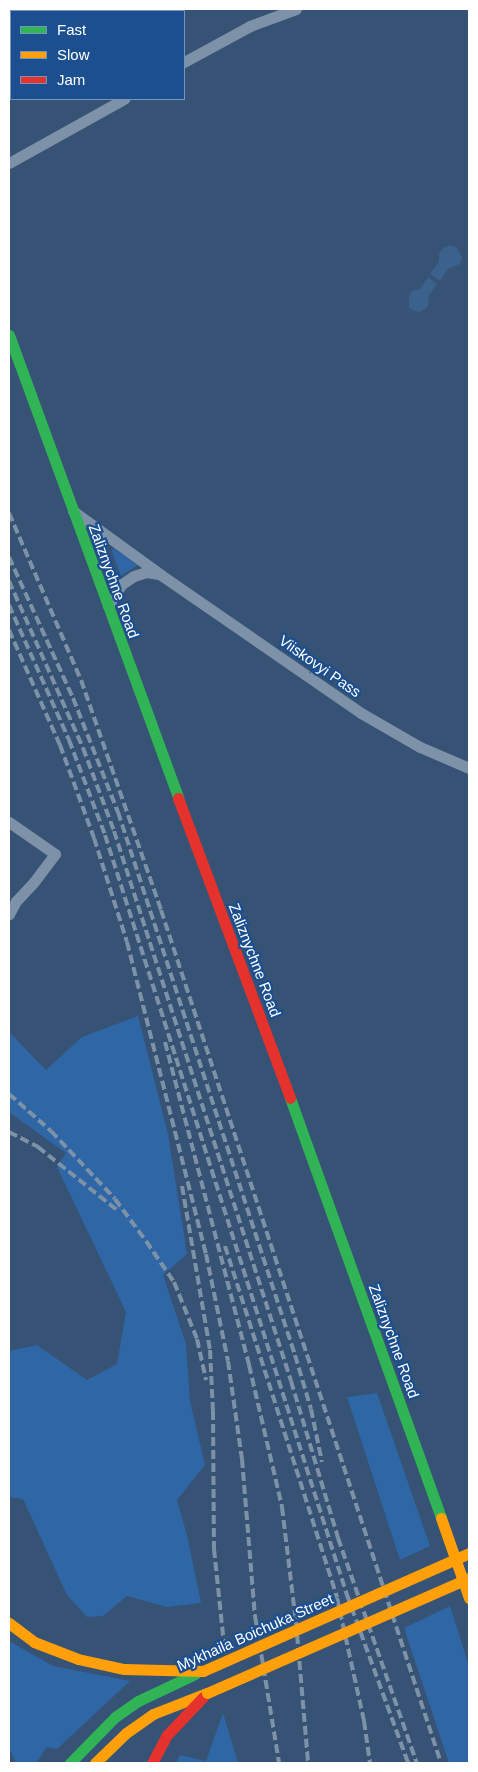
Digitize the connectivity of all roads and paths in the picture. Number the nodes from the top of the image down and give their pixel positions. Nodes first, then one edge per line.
1 (296, 9) edge
2 (185, 61) edge
3 (122, 100) edge
4 (9, 163) edge
5 (9, 335) edge
6 (72, 510) junction
7 (161, 575) junction
8 (108, 606) junction
9 (469, 768) edge
10 (9, 822) edge
11 (9, 914) edge
12 (469, 1552) edge
13 (469, 1578) edge
14 (469, 1598) edge
15 (9, 1623) edge
16 (203, 1671) junction
17 (207, 1693) junction
18 (70, 1763) edge
19 (95, 1763) edge
20 (152, 1763) edge

1 - 2 street
3 - 4 street
5 - 6 street, Zaliznychne Road
6 - 7 street, Viiskovyi Pass
6 - 8 street, Zaliznychne Road
7 - 8 street
7 - 9 street, Viiskovyi Pass
8 - 14 street, Zaliznychne Road
10 - 11 street
12 - 16 street, Mykhaila Boichuka Street, bridge
13 - 17 street, bridge
15 - 16 street
16 - 18 street, Mykhaila Boichuka Street
17 - 19 street
17 - 20 street

